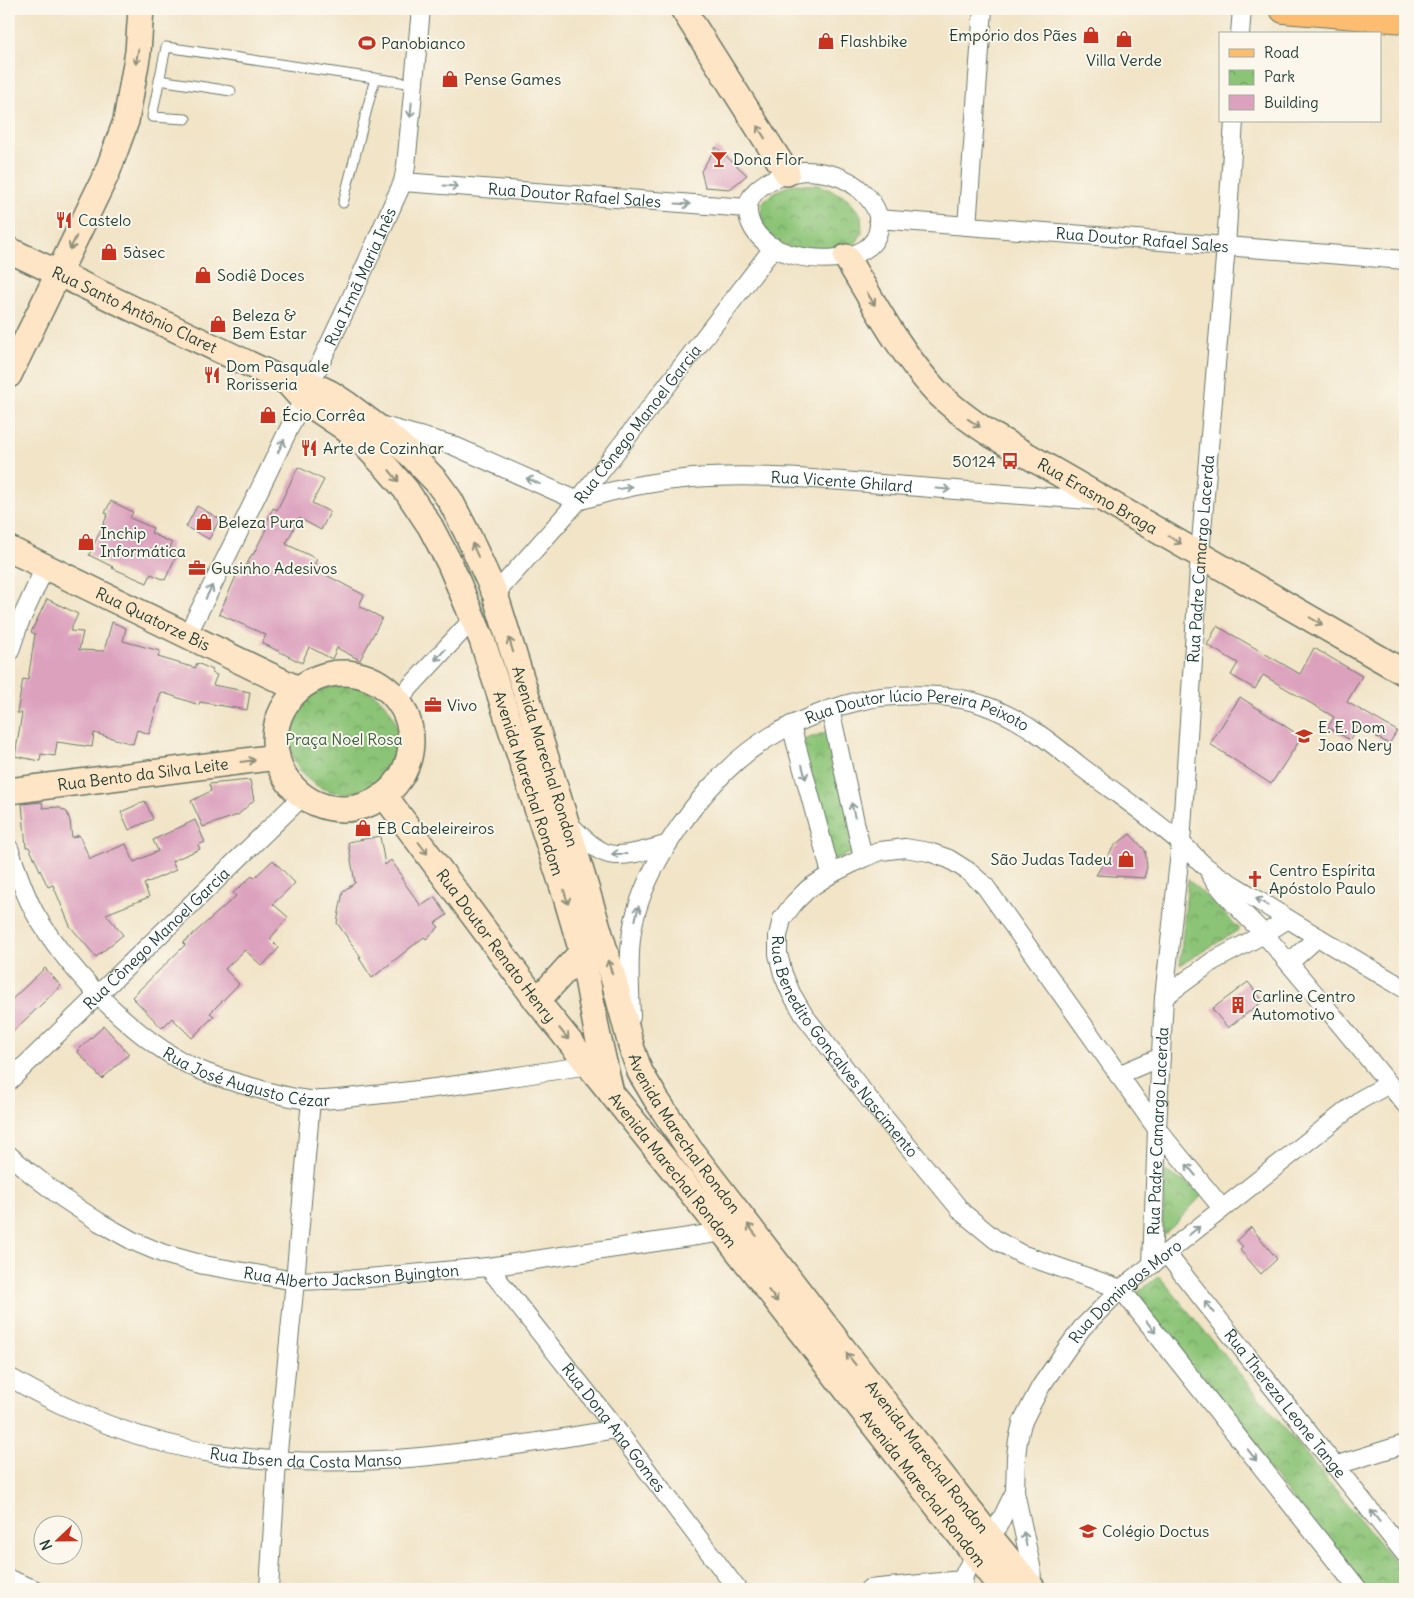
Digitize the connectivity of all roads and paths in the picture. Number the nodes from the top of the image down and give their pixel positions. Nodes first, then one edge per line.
1 (141, 9) edge
2 (421, 9) edge
3 (683, 9) edge
4 (983, 9) edge
5 (1242, 9) edge
6 (1284, 9) edge
7 (1405, 19) edge
8 (1240, 32) edge
9 (376, 78) junction
10 (159, 80) junction
11 (414, 84) junction
12 (231, 90) dead end
13 (186, 119) dead end
14 (1234, 122) edge
15 (787, 173) junction
16 (403, 182) junction
17 (343, 203) dead end
18 (747, 208) junction
19 (878, 218) junction
20 (968, 226) junction
21 (1226, 246) junction
22 (774, 247) junction
23 (9, 250) edge
24 (846, 258) junction
25 (1405, 260) edge
26 (58, 273) junction
27 (9, 375) edge
28 (300, 388) junction
29 (372, 423) junction
30 (578, 501) junction
31 (1108, 502) junction
32 (9, 548) edge
33 (1200, 554) junction
34 (44, 567) junction
35 (495, 594) junction
36 (474, 619) junction
37 (187, 635) junction
38 (9, 654) edge
39 (1405, 673) edge
40 (298, 688) junction
41 (398, 700) junction
42 (830, 710) junction
43 (791, 725) junction
44 (277, 757) junction
45 (9, 791) edge
46 (384, 795) junction
47 (303, 796) junction
48 (566, 822) junction
49 (1181, 844) junction
50 (666, 845) junction
51 (9, 848) edge
52 (864, 858) junction
53 (1206, 867) junction
54 (831, 874) junction
55 (1288, 919) junction
56 (1264, 934) junction
57 (1318, 937) junction
58 (582, 952) junction
59 (1289, 963) junction
60 (1405, 989) edge
61 (99, 994) junction
62 (1164, 997) junction
63 (537, 1000) junction
64 (632, 1049) junction
65 (1161, 1057) junction
66 (588, 1064) junction
67 (1118, 1074) junction
68 (9, 1081) edge
69 (1389, 1084) junction
70 (611, 1093) junction
71 (311, 1100) junction
72 (1405, 1104) edge
73 (1157, 1129) junction
74 (9, 1155) edge
75 (1222, 1208) junction
76 (722, 1232) junction
77 (1166, 1253) junction
78 (1152, 1265) junction
79 (488, 1267) junction
80 (295, 1281) junction
81 (1121, 1289) junction
82 (9, 1378) edge
83 (616, 1429) junction
84 (1405, 1444) edge
85 (277, 1461) junction
86 (1334, 1466) junction
87 (1015, 1492) junction
88 (979, 1552) junction
89 (1405, 1554) edge
90 (9, 1579) edge
91 (963, 1584) edge
92 (1031, 1588) edge
93 (34, 1589) edge
94 (270, 1589) edge
95 (737, 1589) edge
96 (869, 1589) edge
97 (1002, 1589) edge
98 (1358, 1589) edge

1 -> 26 main road
2 - 11 street, Rua Irmã Maria Inês
15 -> 3 main road
4 - 20 street
5 - 8 street
6 - 7 main road
9 - 10 lane
9 - 11 lane
9 - 17 lane
10 - 12 lane
10 - 13 lane
11 -> 16 street, Rua Irmã Maria Inês
14 - 21 street, Rua Padre Camargo Lacerda
15 - 18 street
15 - 19 street
16 -> 18 street, Rua Doutor Rafael Sales
16 - 28 street, Rua Irmã Maria Inês
18 - 22 street
19 - 20 street, Rua Doutor Rafael Sales
19 - 24 street
20 - 21 street, Rua Doutor Rafael Sales
21 - 25 street, Rua Doutor Rafael Sales
21 - 33 street, Rua Padre Camargo Lacerda
22 - 24 street
22 - 30 street, Rua Cônego Manoel Garcia
23 - 26 main road, Rua Santo Antônio Claret
24 -> 31 main road, Rua Erasmo Braga
26 - 27 main road
26 - 28 main road, Rua Santo Antônio Claret
28 - 29 main road, Rua Santo Antônio Claret
28 -> 36 main road, Rua Santo Antônio Claret
37 -> 28 street, Rua Irmã Maria Inês
30 -> 29 street
35 -> 29 main road, Rua Santo Antônio Claret
30 -> 31 street, Rua Vicente Ghilard
30 - 35 street, Rua Cônego Manoel Garcia
31 -> 33 main road, Rua Erasmo Braga
32 - 34 main road, Rua Quatorze Bis
33 -> 39 main road, Rua Erasmo Braga
33 - 49 street, Rua Padre Camargo Lacerda
34 - 37 main road, Rua Quatorze Bis
34 - 38 street
48 -> 35 main road, Avenida Marechal Rondon
36 -> 41 street
36 -> 58 main road, Avenida Marechal Rondom
37 - 40 main road, Rua Quatorze Bis
40 - 41 main road
40 - 44 main road
41 - 46 main road
42 - 43 street, Rua Doutor lúcio Pereira Peixoto
42 - 49 street, Rua Doutor lúcio Pereira Peixoto
52 -> 42 street
43 - 50 street, Rua Doutor lúcio Pereira Peixoto
43 -> 54 street
45 -> 44 main road, Rua Bento da Silva Leite
44 - 47 main road
46 - 47 main road
46 -> 63 main road, Rua Doutor Renato Henry
47 - 61 street, Rua Cônego Manoel Garcia
50 -> 48 street
64 -> 48 main road, Avenida Marechal Rondon
49 - 53 street, Rua Doutor lúcio Pereira Peixoto
49 - 62 street, Rua Padre Camargo Lacerda
64 -> 50 street, Rua Doutor lúcio Pereira Peixoto
51 - 61 street, Rua José Augusto Cézar
52 - 54 street, Rua Benedito Gonçalves Nascimento
52 - 67 street, Rua Benedito Gonçalves Nascimento
55 -> 53 street
53 - 56 street
54 - 81 street, Rua Benedito Gonçalves Nascimento
55 - 56 street
55 - 57 street
56 - 59 street
56 - 62 street
57 - 59 street
57 - 60 street
58 - 63 main road
58 - 70 main road, Avenida Marechal Rondom
59 - 69 street
61 - 68 street, Rua Cônego Manoel Garcia
61 - 71 street, Rua José Augusto Cézar
62 - 65 street, Rua Padre Camargo Lacerda
63 -> 66 main road, Rua Doutor Renato Henry
88 -> 64 main road, Avenida Marechal Rondon
65 - 67 street
65 - 73 street, Rua Padre Camargo Lacerda
66 - 70 main road, Rua Doutor Renato Henry
66 - 71 street, Rua José Augusto Cézar
67 - 73 street, Rua Benedito Gonçalves Nascimento
69 - 72 street
69 - 75 street, Rua Domingos Moro
70 - 76 main road, Avenida Marechal Rondom
71 - 80 street
75 -> 73 street, Rua Benedito Gonçalves Nascimento
73 - 78 street, Rua Padre Camargo Lacerda
74 - 80 street, Rua Alberto Jackson Byington
77 -> 75 street, Rua Domingos Moro
76 - 79 street, Rua Alberto Jackson Byington
76 -> 88 main road, Avenida Marechal Rondom
77 - 78 street, Rua Domingos Moro
86 -> 77 street, Rua Thereza Leone Tange
78 - 81 street, Rua Domingos Moro
79 - 80 street, Rua Alberto Jackson Byington
79 - 83 street, Rua Dona Ana Gomes
80 - 85 street
81 - 87 street, Rua Domingos Moro
81 -> 98 street
82 - 85 street, Rua Ibsen da Costa Manso
83 - 85 street, Rua Ibsen da Costa Manso
83 - 95 street, Rua Dona Ana Gomes
84 - 86 street
85 - 94 street
89 -> 86 street, Rua Thereza Leone Tange
87 - 88 street
92 -> 87 street, Rua Domingos Moro
88 - 91 street
88 - 92 main road, Avenida Marechal Rondon
88 - 97 main road, Avenida Marechal Rondom
90 - 93 street
91 - 96 street

